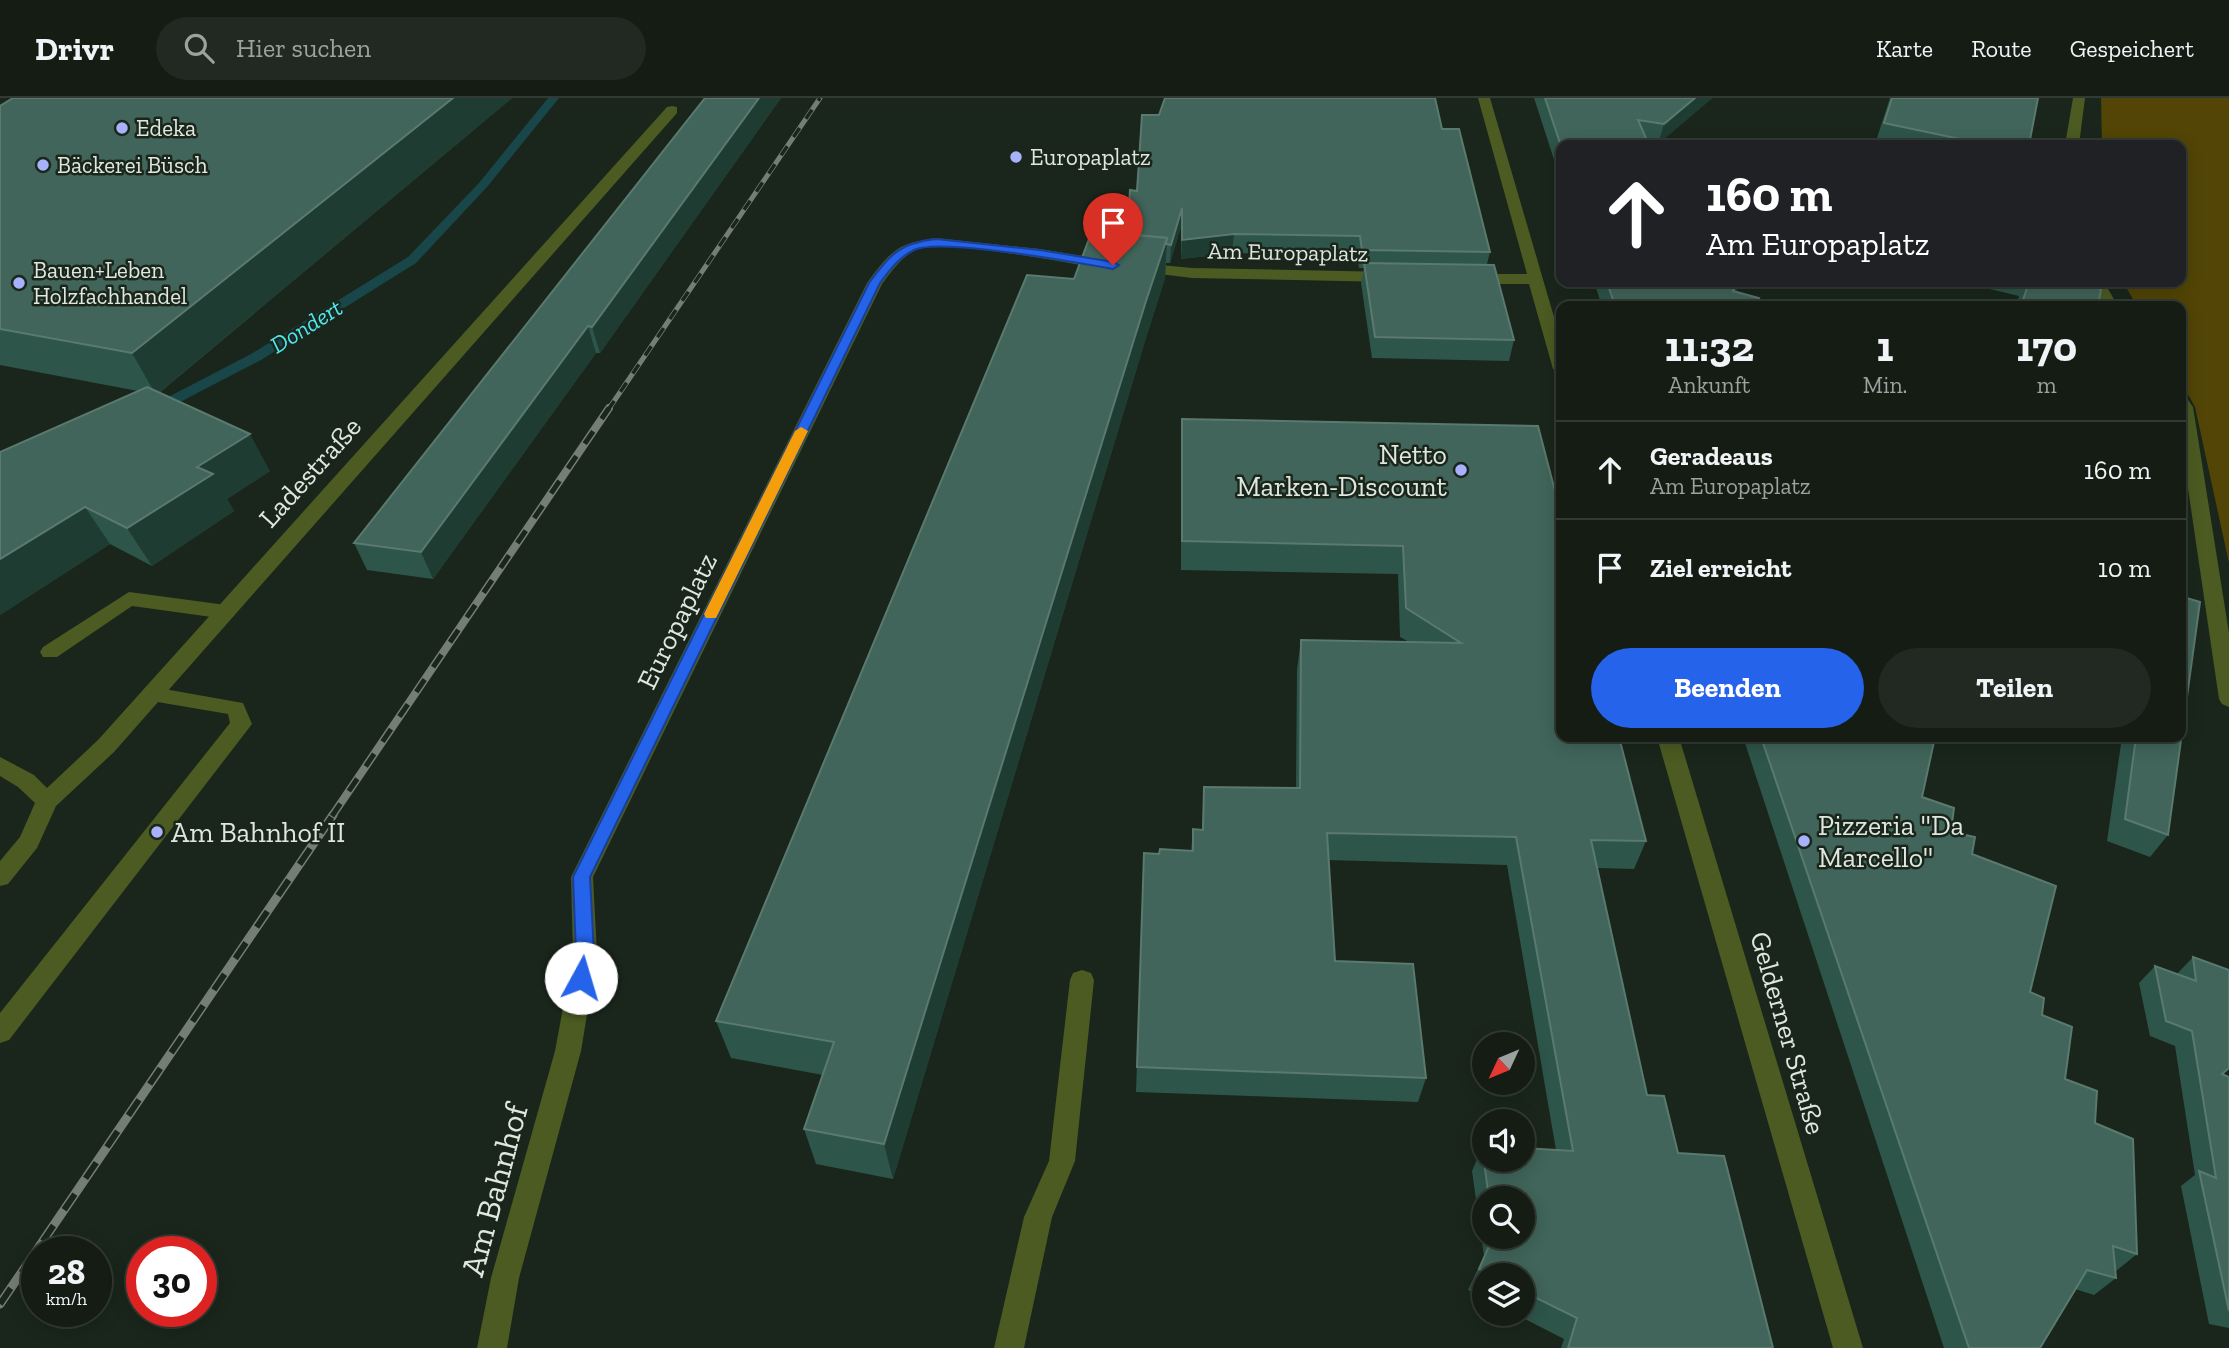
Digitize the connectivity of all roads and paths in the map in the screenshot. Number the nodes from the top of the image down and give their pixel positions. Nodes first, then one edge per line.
1 (1484, 98) edge
2 (2079, 98) edge
3 (672, 110) dead end
4 (2073, 140) edge
5 (1040, 253) joint
6 (1413, 278) edge
7 (1454, 278) edge
8 (1536, 279) junction
9 (1556, 351) edge
10 (2186, 414) edge
11 (226, 612) junction
12 (50, 652) dead end
13 (153, 695) junction
14 (2229, 698) edge
15 (1669, 742) edge
16 (0, 765) edge
17 (47, 801) junction
18 (0, 877) edge
19 (1082, 980) dead end
20 (0, 1031) edge
21 (568, 1051) joint
22 (492, 1348) edge
23 (1009, 1348) edge
24 (1848, 1348) edge

1 - 8 street
2 - 4 street
3 - 11 street, Ladestraße
5 - 6 street, Am Europaplatz
5 - 21 street, Europaplatz
7 - 8 street
8 - 9 street
10 - 14 street
11 - 12 street
11 - 13 street, Ladestraße
13 - 17 street, Ladestraße
13 - 20 street
15 - 24 street, Gelderner Straße
16 - 17 street
17 - 18 street, Ladestraße
19 - 23 street
21 - 22 street, Am Bahnhof

